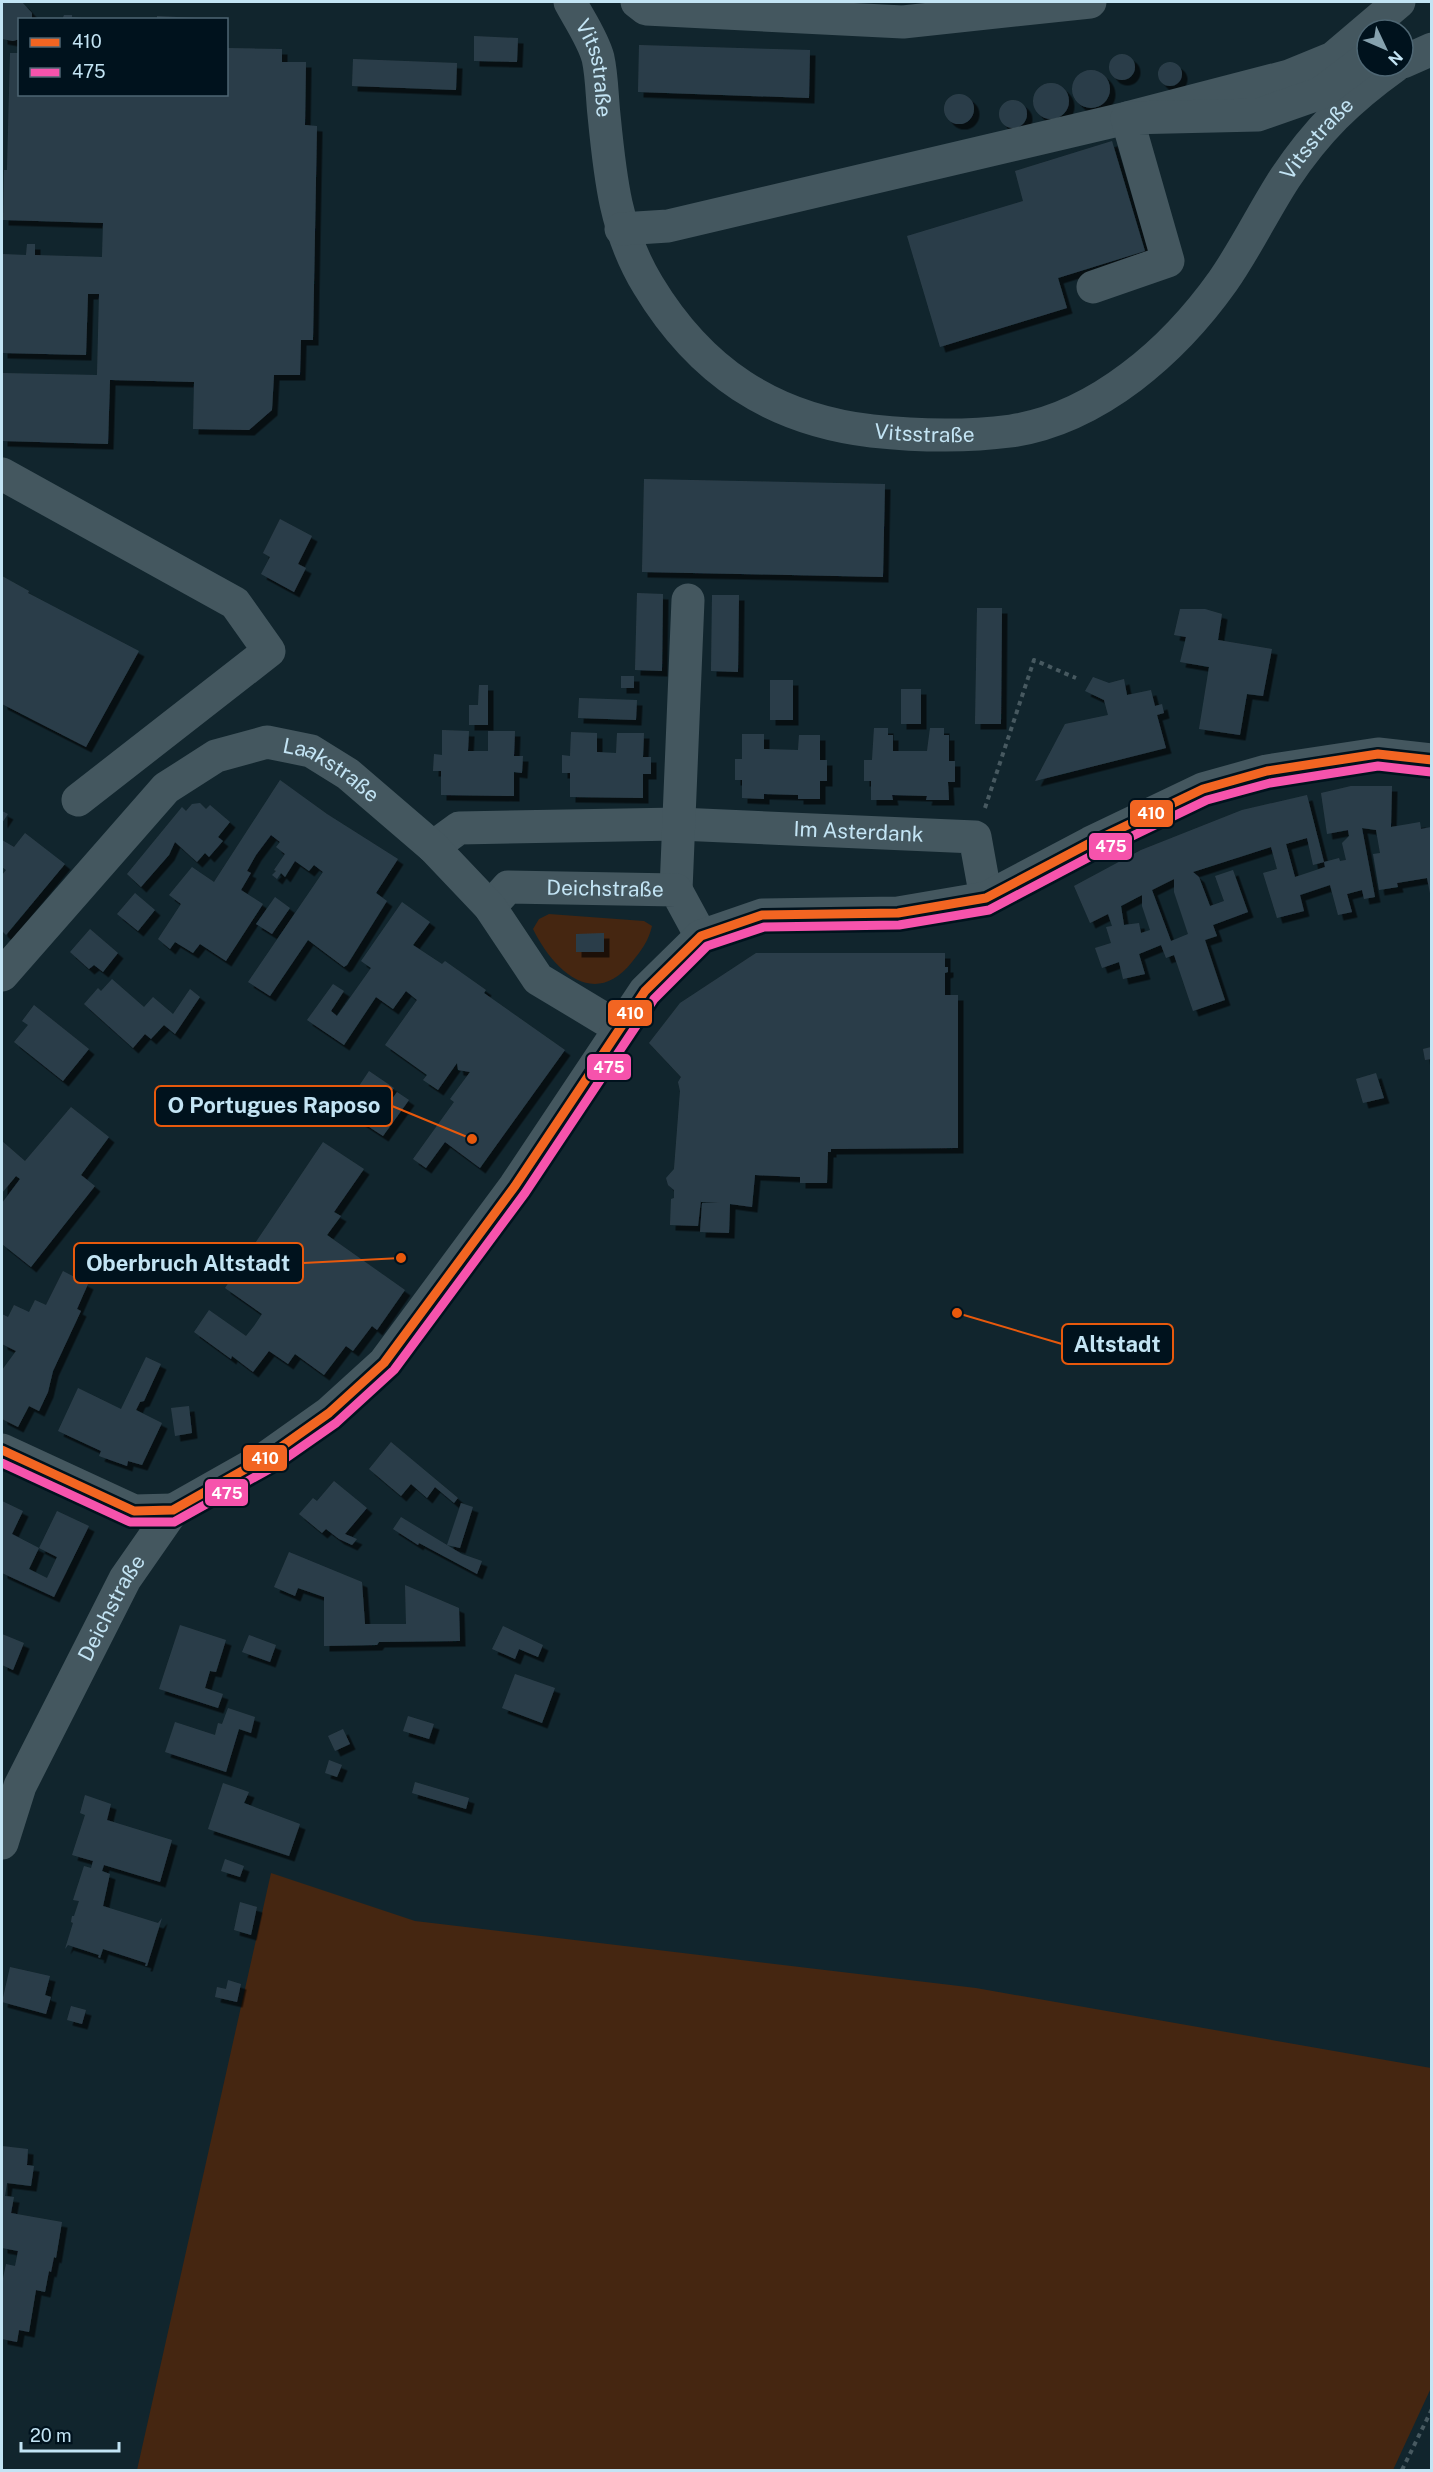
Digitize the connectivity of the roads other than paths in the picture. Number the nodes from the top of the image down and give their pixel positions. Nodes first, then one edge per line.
1 (570, 2) edge
2 (637, 2) edge
3 (1090, 2) edge
4 (1398, 2) edge
5 (1431, 30) edge
6 (1415, 33) edge
7 (1431, 49) edge
8 (1415, 56) edge
9 (1355, 67) edge
10 (1379, 78) edge
11 (1127, 118) junction
12 (621, 229) junction
13 (1093, 287) dead end
14 (2, 474) edge
15 (688, 600) dead end
16 (1431, 760) edge
17 (78, 800) dead end
18 (679, 824) junction
19 (433, 847) junction
20 (676, 890) junction
21 (986, 898) junction
22 (490, 907) junction
23 (701, 936) junction
24 (2, 975) edge
25 (621, 1029) junction
26 (2, 1450) edge
27 (173, 1510) junction
28 (2, 1843) edge

1 - 12 street, Vitsstraße
2 - 3 street
4 - 11 street
5 - 6 street
7 - 8 street
9 - 11 street
10 - 12 street, Vitsstraße
11 - 12 street
11 - 13 street
14 - 17 street
15 - 18 street
16 - 21 street, Deichstraße
18 - 19 street, Im Asterdank
18 - 20 street
18 - 21 street, Im Asterdank
19 - 22 street, Laakstraße
19 - 24 street, Laakstraße
20 - 22 street, Deichstraße
20 - 23 street, Deichstraße
21 - 23 street, Deichstraße
22 - 25 street, Laakstraße
23 - 25 street, Deichstraße
25 - 27 street, Deichstraße
26 - 27 street
27 - 28 street, Deichstraße

